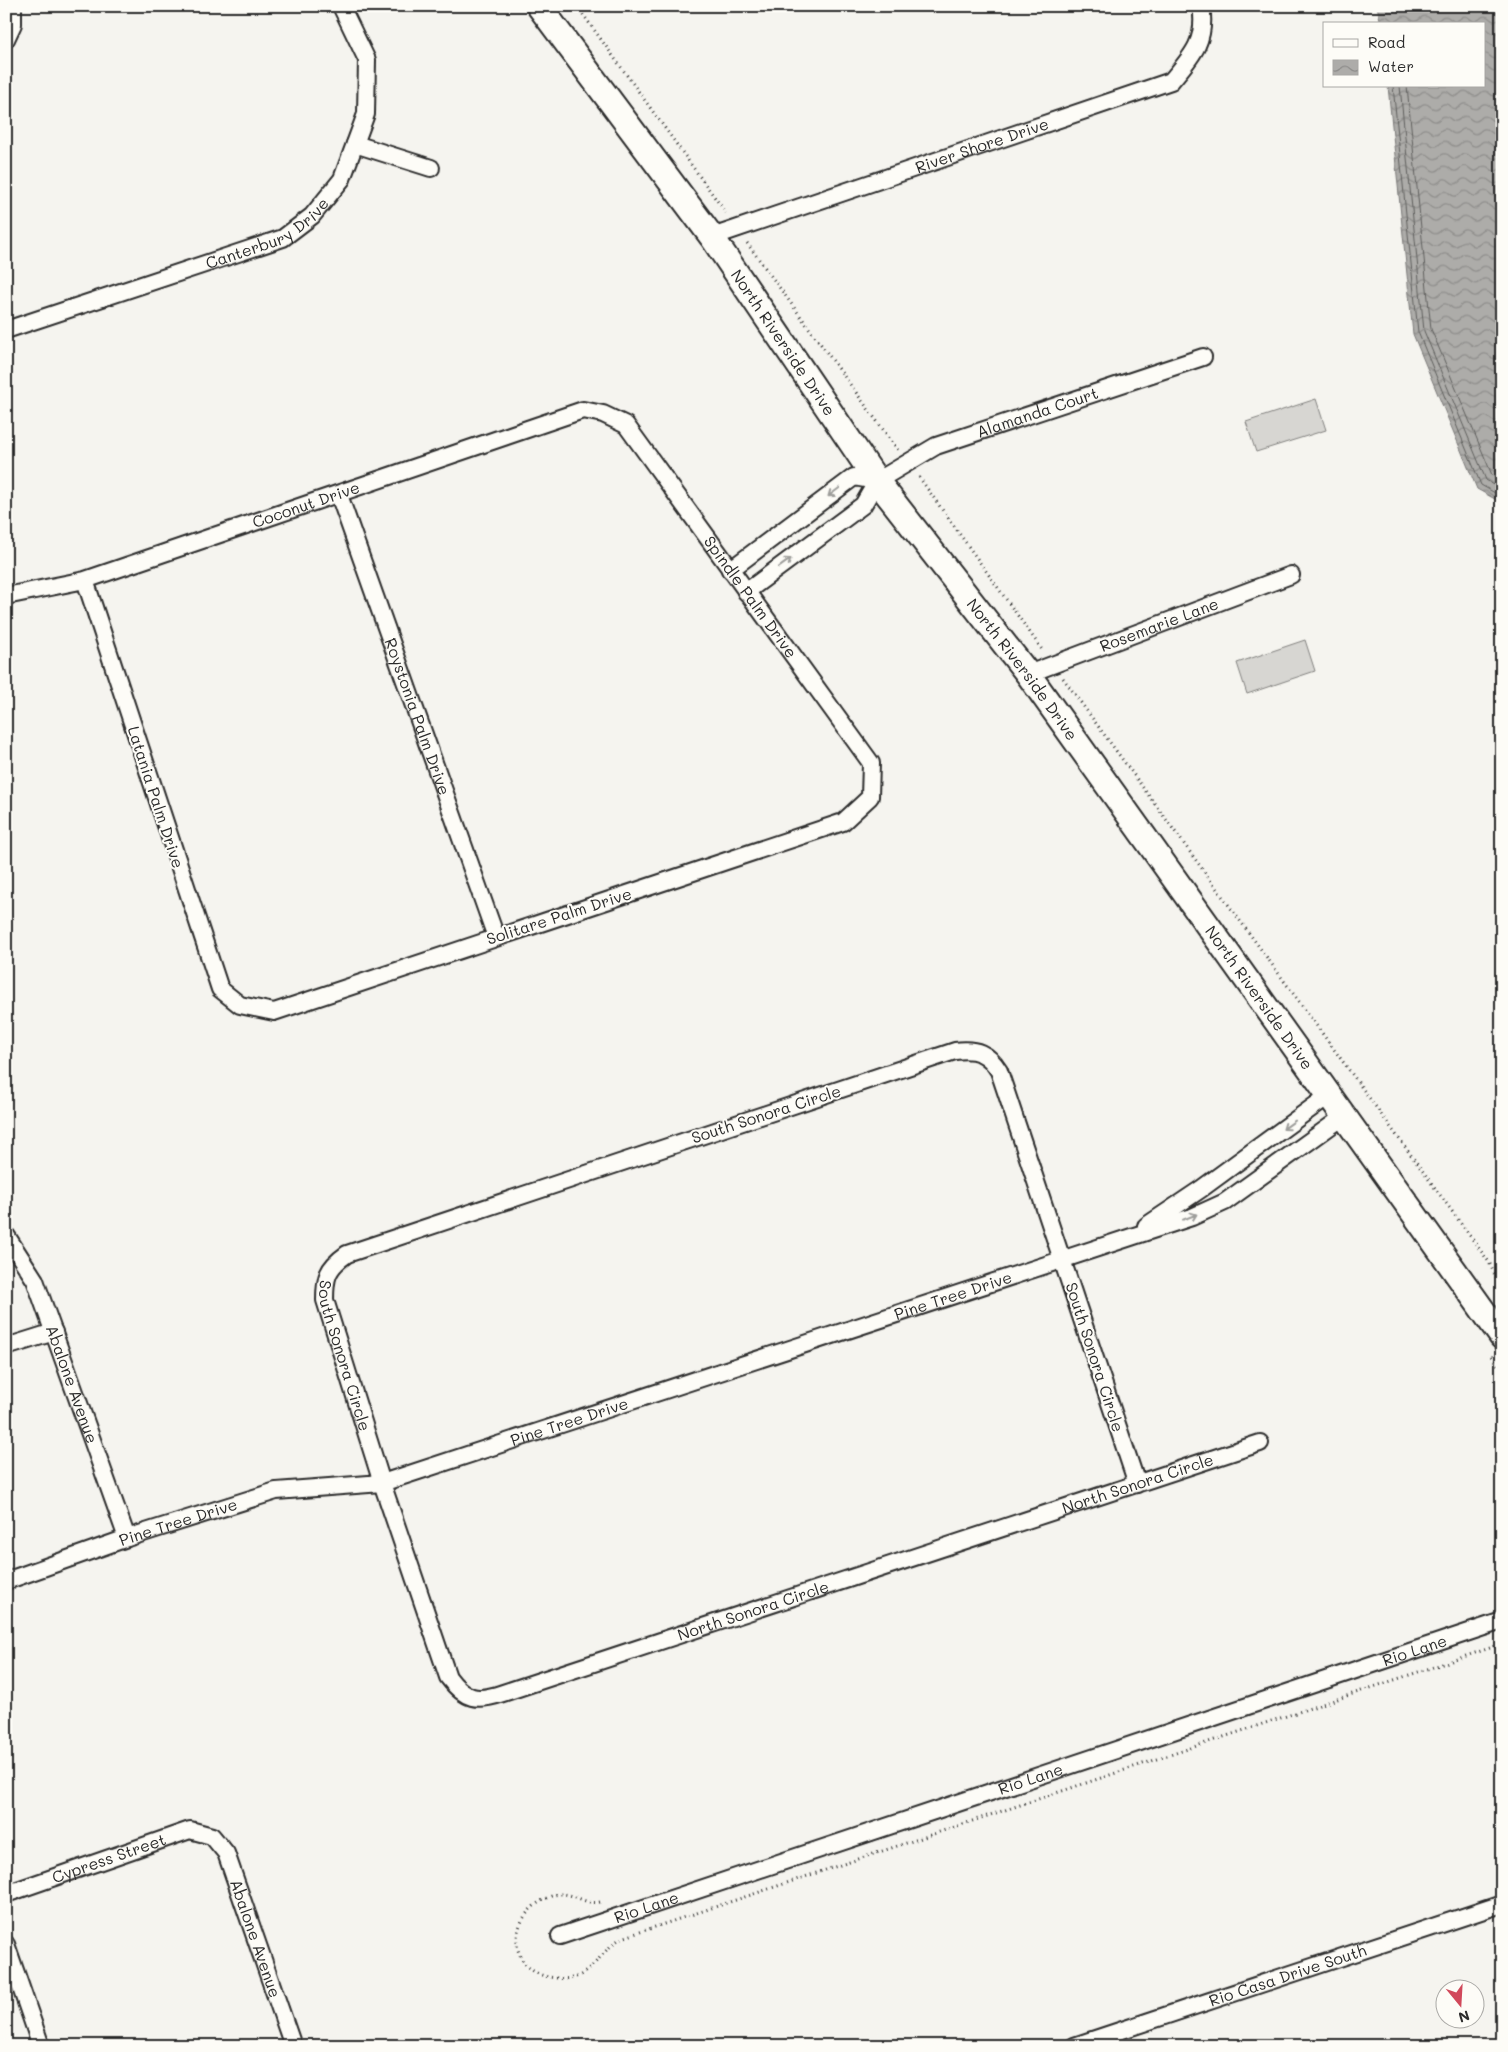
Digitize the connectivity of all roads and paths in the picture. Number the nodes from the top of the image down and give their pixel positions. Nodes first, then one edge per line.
1 (13, 6) edge
2 (342, 6) edge
3 (539, 6) edge
4 (577, 6) edge
5 (1201, 6) edge
6 (6, 39) edge
7 (355, 144) junction
8 (431, 168) dead end
9 (737, 228) junction
10 (712, 237) junction
11 (6, 330) edge
12 (1203, 357) dead end
13 (603, 414) joint
14 (908, 463) junction
15 (877, 481) junction
16 (339, 495) junction
17 (730, 570) junction
18 (1291, 575) dead end
19 (85, 580) junction
20 (746, 592) junction
21 (6, 596) edge
22 (1053, 664) junction
23 (1028, 674) junction
24 (870, 797) joint
25 (496, 937) junction
26 (240, 1005) joint
27 (1328, 1096) junction
28 (1343, 1117) junction
29 (6, 1235) edge
30 (1128, 1238) junction
31 (1063, 1259) junction
32 (1502, 1291) edge
33 (54, 1332) junction
34 (1502, 1338) edge
35 (6, 1347) edge
36 (1260, 1444) dead end
37 (382, 1483) junction
38 (1136, 1484) junction
39 (127, 1538) junction
40 (6, 1581) edge
41 (1502, 1621) edge
42 (212, 1836) joint
43 (6, 1894) edge
44 (1502, 1904) edge
45 (560, 1936) dead end
46 (6, 1944) edge
47 (41, 2046) edge
48 (293, 2046) edge
49 (1074, 2046) edge

1 - 6 street
2 - 7 street, Canterbury Drive
3 - 10 street, North Riverside Drive
4 - 9 path
5 - 9 street, River Shore Drive
7 - 8 street
7 - 11 street, Canterbury Drive
9 - 10 street, River Shore Drive
9 - 14 path
10 - 15 street, North Riverside Drive
12 - 14 street, Alamanda Court
13 - 16 street, Coconut Drive
13 - 17 street, Spindle Palm Drive
14 - 15 street, Alamanda Court
14 - 22 path
15 -> 17 street
20 -> 15 street
15 - 23 street, North Riverside Drive
16 - 19 street, Coconut Drive
16 - 25 street, Roystonia Palm Drive
17 - 20 street, Spindle Palm Drive
18 - 22 street, Rosemarie Lane
19 - 21 street, Coconut Drive
19 - 26 street, Latania Palm Drive
20 - 24 street, Spindle Palm Drive
22 - 23 street, Rosemarie Lane
22 - 32 path
23 - 27 street, North Riverside Drive
24 - 25 street, Solitare Palm Drive
25 - 26 street, Solitare Palm Drive
27 - 28 street, North Riverside Drive
27 -> 30 street, Pine Tree Drive
30 -> 28 street, Pine Tree Drive
28 - 34 street, North Riverside Drive
29 - 33 street, Abalone Avenue
30 - 31 street, Pine Tree Drive
31 - 37 street, Pine Tree Drive
31 - 37 street, South Sonora Circle
31 - 38 street, South Sonora Circle
33 - 35 street
33 - 39 street, Abalone Avenue
36 - 38 street, North Sonora Circle
37 - 38 street, North Sonora Circle
37 - 39 street, Pine Tree Drive
39 - 40 street, Pine Tree Drive
41 - 45 street, Rio Lane
42 - 43 street, Cypress Street
42 - 48 street, Abalone Avenue
44 - 49 street, Rio Casa Drive South
46 - 47 street

